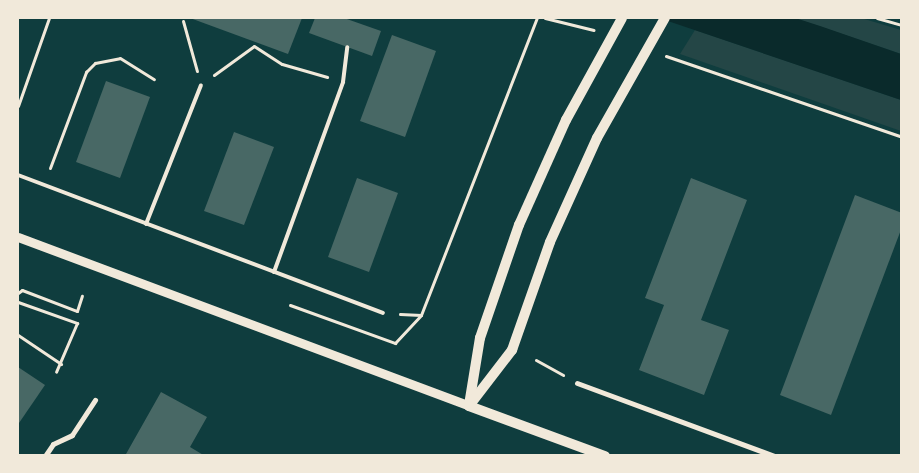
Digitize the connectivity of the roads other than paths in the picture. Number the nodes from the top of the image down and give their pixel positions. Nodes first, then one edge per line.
1 (622, 18) edge
2 (665, 18) edge
3 (347, 47) dead end
4 (201, 85) road end
5 (18, 175) edge
6 (146, 224) junction
7 (18, 238) edge
8 (274, 272) junction
9 (383, 313) dead end
10 (577, 383) road end
11 (95, 400) dead end
12 (469, 406) junction
13 (45, 456) edge
14 (605, 456) edge
15 (774, 456) edge

1 - 12 main road
2 - 12 main road
3 - 8 lane
4 - 6 lane
5 - 6 lane
6 - 8 lane
7 - 12 street
8 - 9 lane
10 - 15 street
11 - 13 street
12 - 14 main road

